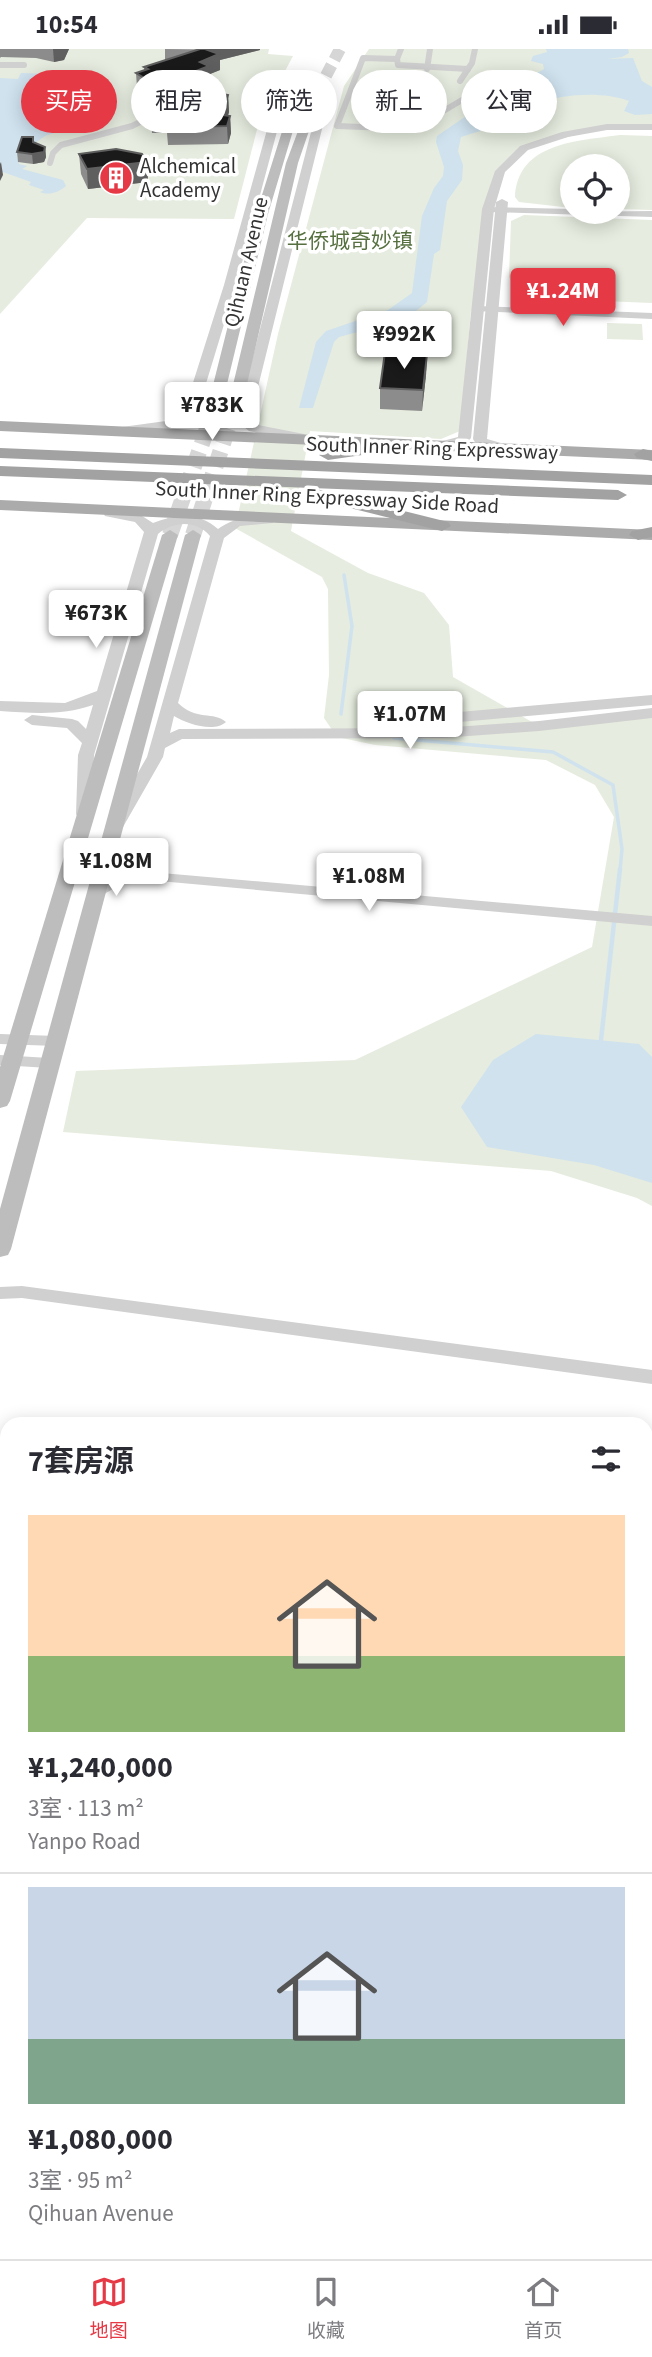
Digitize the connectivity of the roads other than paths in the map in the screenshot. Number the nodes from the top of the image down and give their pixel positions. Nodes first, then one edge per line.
1 (401, 49) edge
2 (430, 49) edge
3 (469, 49) edge
4 (475, 49) edge
5 (397, 59) junction
6 (0, 65) edge
7 (24, 65) dead end
8 (427, 68) junction
9 (468, 69) junction
10 (460, 81) dead end
11 (461, 101) edge
12 (131, 126) edge
13 (652, 130) edge
14 (286, 133) tunnel mouth
15 (302, 133) tunnel mouth
16 (50, 163) dead end
17 (282, 207) junction
18 (264, 208) junction
19 (488, 209) junction
20 (502, 209) junction
21 (560, 211) edge
22 (630, 213) edge
23 (652, 214) edge
24 (248, 220) junction
25 (294, 222) junction
26 (234, 270) junction
27 (282, 272) junction
28 (245, 284) junction
29 (264, 286) junction
30 (477, 306) junction
31 (492, 307) junction
32 (652, 310) edge
33 (652, 316) edge
34 (214, 409) tunnel mouth
35 (239, 412) junction
36 (190, 413) junction
37 (0, 426) edge
38 (87, 430) junction
39 (317, 440) junction
40 (404, 444) junction
41 (440, 446) junction
42 (503, 448) junction
43 (0, 453) edge
44 (649, 455) edge
45 (0, 471) edge
46 (265, 472) junction
47 (652, 479) edge
48 (652, 497) edge
49 (0, 505) edge
50 (77, 509) junction
51 (281, 518) junction
52 (442, 526) junction
53 (151, 532) junction
54 (647, 534) edge
55 (170, 535) tunnel mouth
56 (193, 535) tunnel mouth
57 (217, 535) junction
58 (102, 695) junction
59 (652, 700) edge
60 (170, 704) junction
61 (0, 706) edge
62 (652, 713) edge
63 (0, 718) edge
64 (89, 742) junction
65 (159, 745) junction
66 (84, 825) junction
67 (113, 830) junction
68 (106, 853) junction
69 (136, 874) junction
70 (97, 894) junction
71 (652, 921) edge
72 (0, 1039) edge
73 (19, 1040) junction
74 (56, 1041) junction
75 (6, 1060) edge
76 (50, 1063) junction
77 (0, 1101) edge
78 (0, 1249) edge
79 (0, 1293) edge
80 (652, 1377) edge

1 - 5 street
2 - 8 street
3 - 4 street
4 - 9 street
5 - 8 street
5 - 11 street
6 - 7 street
8 - 9 street
9 - 10 street
12 - 16 street
13 - 19 street
13 - 20 street
14 - 18 main road, Qihuan Avenue
15 - 17 main road, Qihuan Avenue
17 - 25 street
17 - 29 main road, Qihuan Avenue
18 - 24 street
18 - 28 main road, Qihuan Avenue
19 - 20 street
19 - 30 street
20 - 21 street
20 - 31 street
22 - 23 street
24 - 25 street
24 - 26 street
25 - 27 street
26 - 28 street
26 - 36 street
27 - 29 street
27 - 35 street
28 - 34 main road, Qihuan Avenue
29 - 35 main road, Qihuan Avenue
30 - 31 street
30 - 41 street
31 - 32 street
31 - 33 street
31 - 42 street
35 - 36 street
35 - 39 street
36 - 38 street
37 - 38 main road
38 - 39 main road
39 - 40 main road
40 - 41 main road
40 - 46 highway
41 - 42 main road
42 - 44 main road
43 - 46 highway, South Inner Ring Expressway
45 - 46 highway, South Inner Ring Expressway
46 - 47 highway, South Inner Ring Expressway
46 - 48 highway, South Inner Ring Expressway
46 - 52 highway
49 - 50 main road, South Inner Ring Expressway Side Road
50 - 51 main road, South Inner Ring Expressway Side Road
50 - 53 street
51 - 52 main road, South Inner Ring Expressway Side Road
51 - 57 street
52 - 54 main road, South Inner Ring Expressway Side Road
53 - 57 street
53 - 58 street
55 - 66 main road
56 - 67 main road
57 - 60 street
58 - 61 street
58 - 64 street
59 - 60 street
60 - 65 street
62 - 65 street
63 - 64 street
64 - 66 street
65 - 67 street
66 - 73 main road
67 - 68 main road
68 - 69 street
68 - 70 main road
69 - 70 street
69 - 71 street
70 - 74 main road
72 - 73 street
73 - 74 street
73 - 75 main road
74 - 76 main road
75 - 76 street
75 - 77 main road
76 - 78 main road
79 - 80 street

